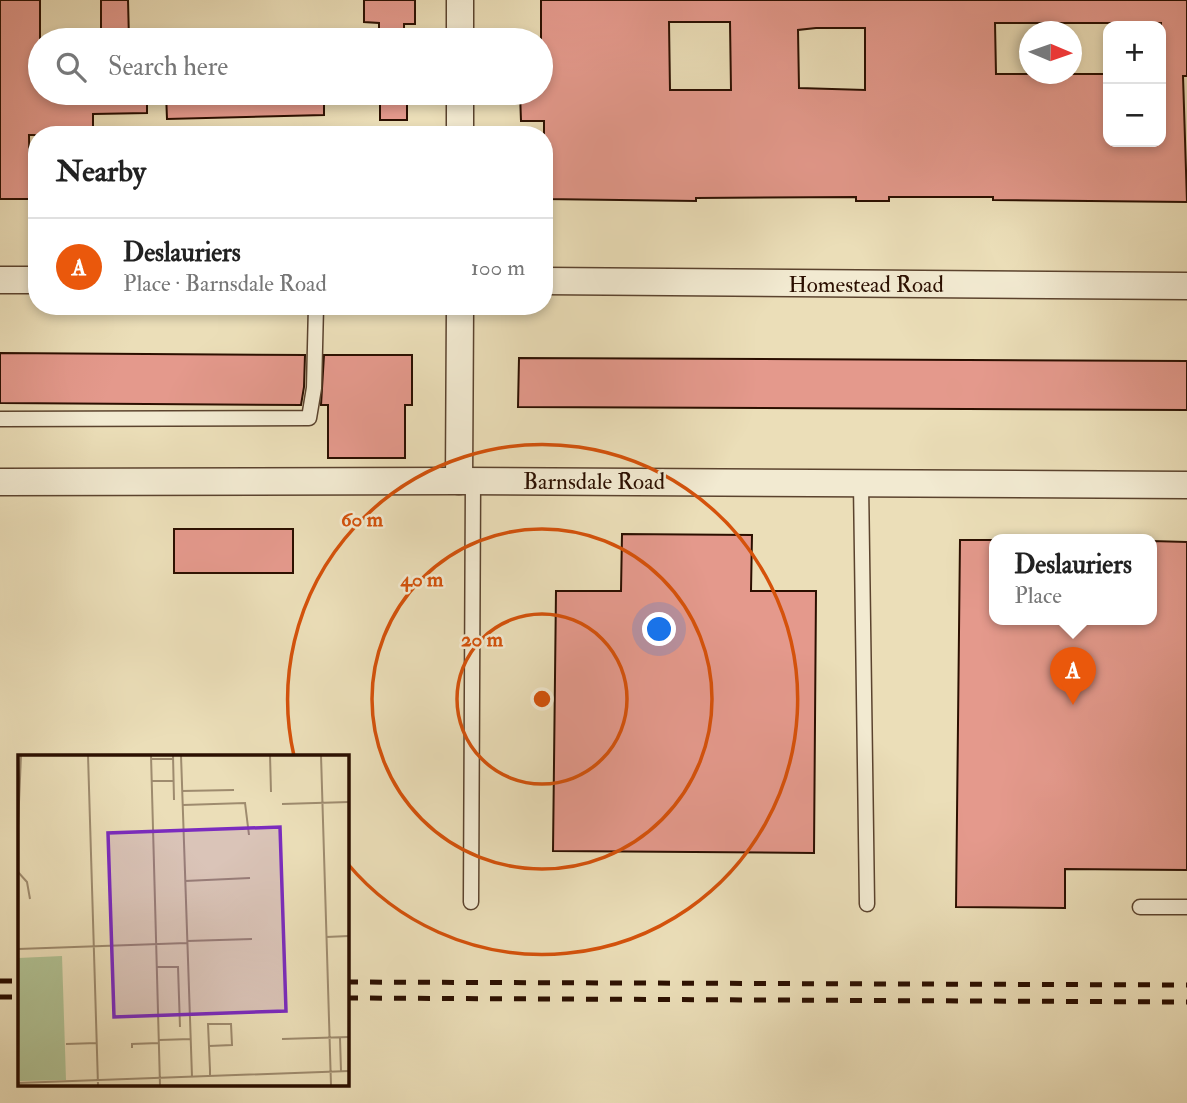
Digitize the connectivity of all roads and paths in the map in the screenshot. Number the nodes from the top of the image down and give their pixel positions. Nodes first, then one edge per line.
1 (460, 0) edge
2 (460, 28) edge
3 (460, 105) edge
4 (460, 126) edge
5 (0, 280) edge
6 (28, 280) edge
7 (553, 281) edge
8 (1187, 286) edge
9 (316, 315) edge
10 (460, 315) edge
11 (0, 419) edge
12 (466, 481) junction
13 (0, 482) edge
14 (862, 483) junction
15 (1187, 485) edge
16 (471, 902) dead end
17 (867, 904) dead end
18 (1187, 906) edge
19 (1140, 907) dead end

1 - 2 street
3 - 4 street
5 - 6 street
7 - 8 street, Homestead Road
9 - 11 lane
10 - 12 street
12 - 13 street, Barnsdale Road
12 - 14 street, Barnsdale Road
12 - 16 lane
14 - 15 street, Barnsdale Road
14 - 17 lane
18 - 19 lane

